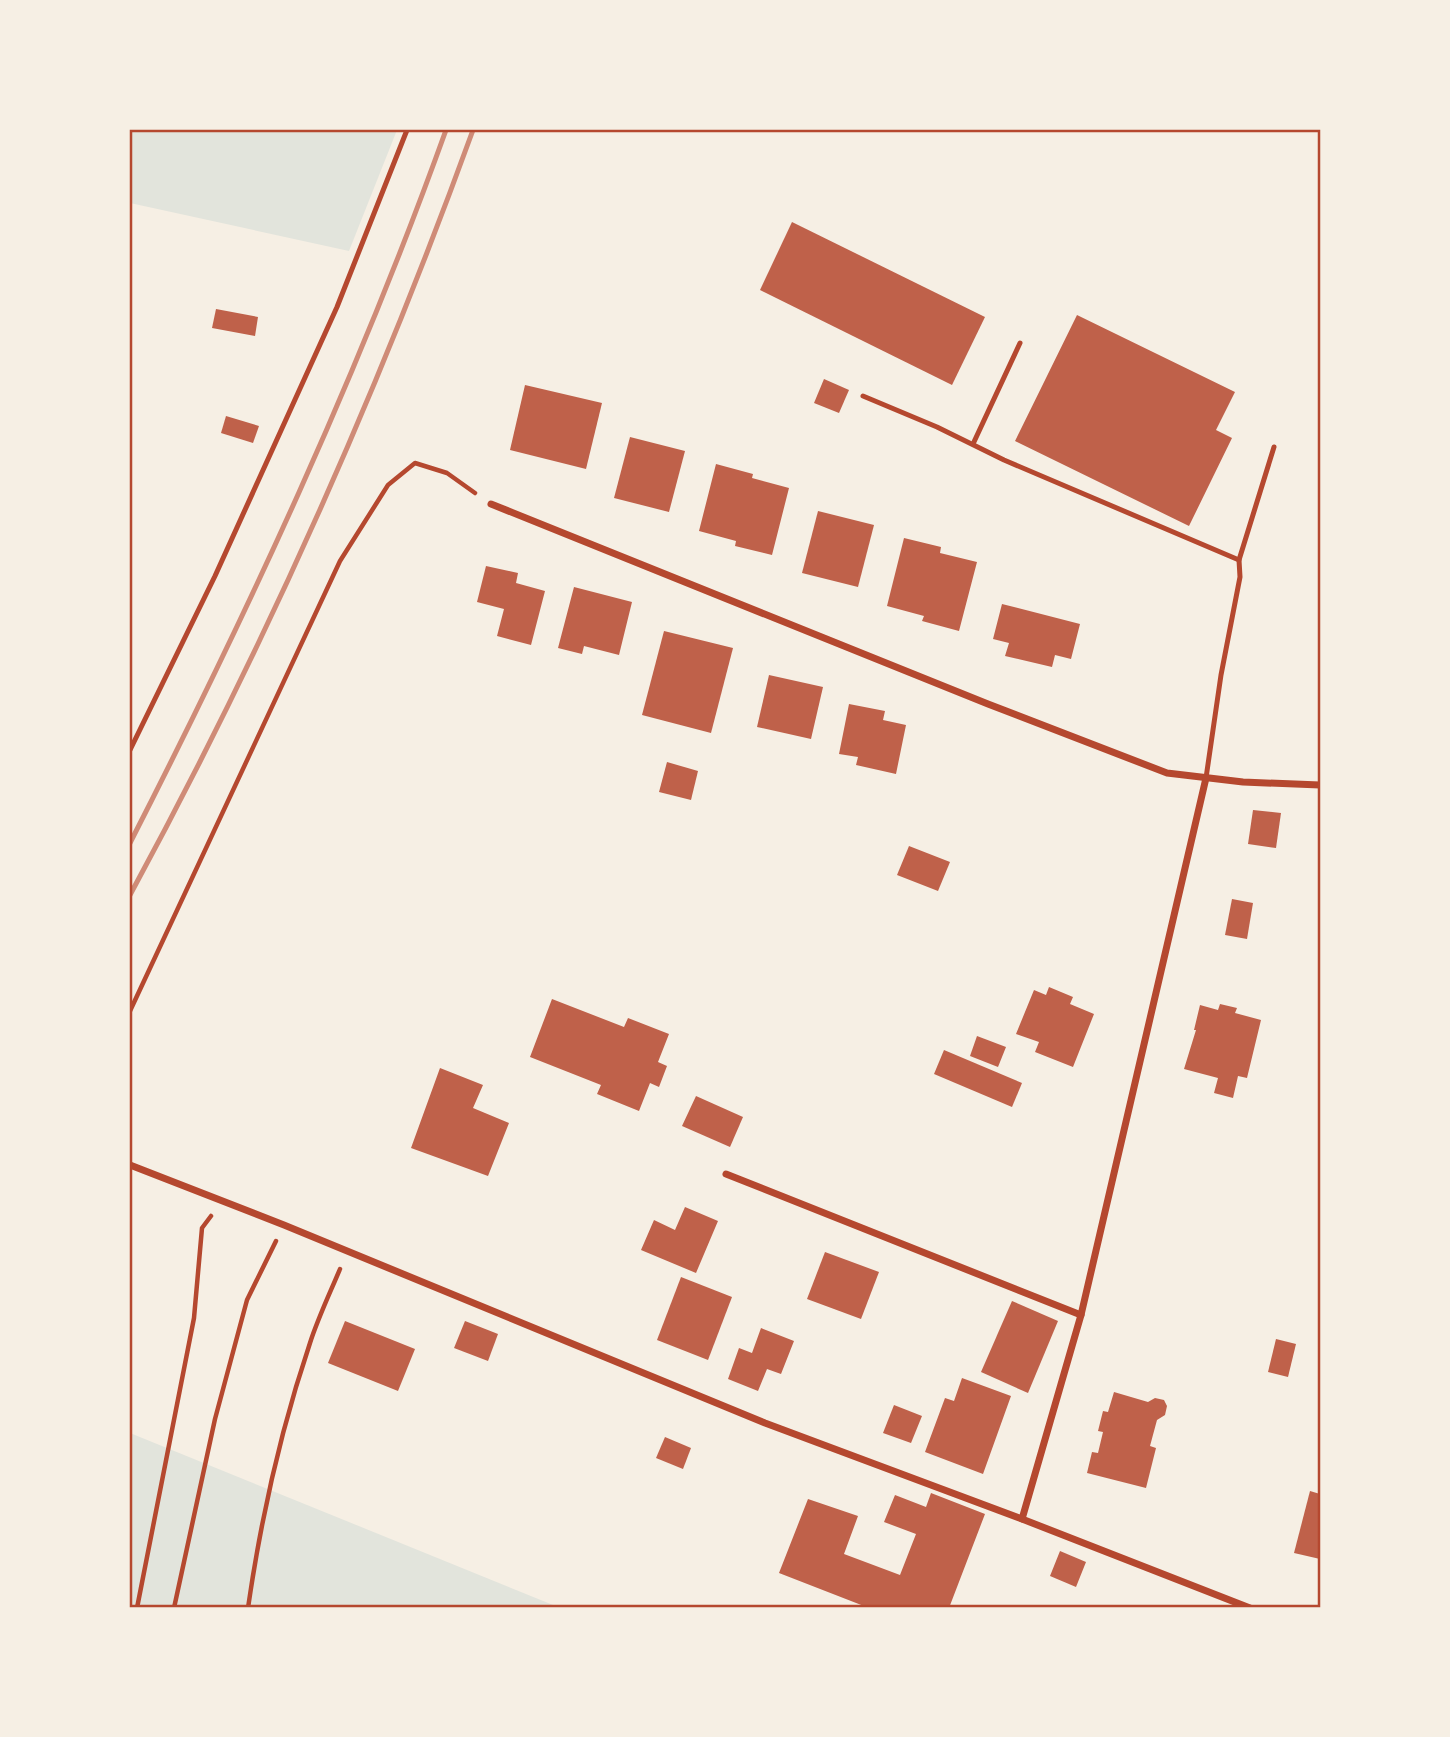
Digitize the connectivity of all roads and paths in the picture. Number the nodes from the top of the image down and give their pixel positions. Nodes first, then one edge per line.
1 (407, 130) edge
2 (1020, 343) dead end
3 (863, 396) dead end
4 (973, 444) junction
5 (1274, 447) dead end
6 (491, 504) joint
7 (1239, 561) junction
8 (130, 750) edge
9 (1206, 778) junction
10 (1321, 785) edge
11 (130, 1011) edge
12 (130, 1165) edge
13 (726, 1174) dead end
14 (222, 1201) junction
15 (284, 1225) junction
16 (347, 1252) junction
17 (1081, 1315) junction
18 (1022, 1519) junction
19 (137, 1608) edge
20 (174, 1608) edge
21 (248, 1608) edge
22 (1250, 1608) edge

1 - 8 lane
2 - 4 lane
3 - 4 lane
4 - 7 lane
5 - 7 lane
6 - 9 street
6 - 11 path
7 - 9 lane
9 - 10 street
9 - 17 street
12 - 14 street
13 - 17 street
14 - 15 street
14 - 19 path
15 - 16 street
15 - 20 path
16 - 18 street
16 - 21 path
17 - 18 street
18 - 22 street

